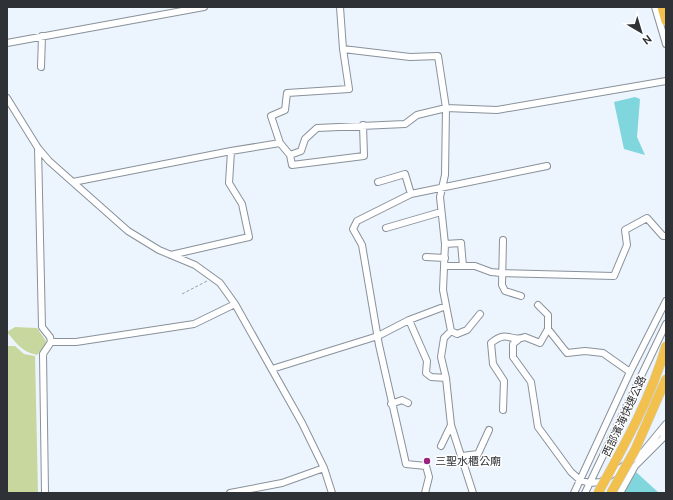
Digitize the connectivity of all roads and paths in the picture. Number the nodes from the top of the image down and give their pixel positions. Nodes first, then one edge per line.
1 (204, 7) edge
2 (340, 7) edge
3 (655, 7) edge
4 (662, 7) edge
5 (666, 21) edge
6 (42, 36) junction
7 (7, 43) edge
8 (666, 44) edge
9 (343, 49) junction
10 (41, 67) dead end
11 (666, 81) edge
12 (7, 98) edge
13 (446, 108) junction
14 (363, 125) junction
15 (280, 143) junction
16 (38, 148) junction
17 (231, 150) junction
18 (290, 155) junction
19 (547, 166) dead end
20 (73, 182) junction
21 (378, 182) dead end
22 (443, 186) junction
23 (410, 194) junction
24 (441, 212) junction
25 (386, 228) dead end
26 (666, 236) edge
27 (503, 240) dead end
28 (445, 244) junction
29 (171, 256) junction
30 (426, 257) dead end
31 (445, 258) junction
32 (445, 266) junction
33 (462, 266) junction
34 (501, 273) junction
35 (213, 278) junction
36 (182, 294) dead end
37 (521, 296) dead end
38 (666, 301) edge
39 (235, 304) junction
40 (538, 305) dead end
41 (446, 306) junction
42 (480, 314) dead end
43 (410, 320) junction
44 (666, 324) edge
45 (548, 329) junction
46 (451, 331) junction
47 (378, 336) junction
48 (518, 340) junction
49 (51, 342) junction
50 (643, 344) junction
51 (666, 346) edge
52 (655, 348) junction
53 (666, 352) edge
54 (272, 369) junction
55 (630, 372) junction
56 (446, 378) junction
57 (666, 379) edge
58 (408, 403) dead end
59 (391, 404) junction
60 (503, 410) dead end
61 (666, 424) edge
62 (451, 425) junction
63 (489, 430) dead end
64 (666, 431) edge
65 (441, 446) dead end
66 (462, 456) junction
67 (324, 468) junction
68 (580, 480) junction
69 (589, 484) junction
70 (248, 492) edge
71 (45, 493) edge
72 (230, 493) edge
73 (332, 493) edge
74 (425, 493) edge
75 (474, 493) edge
76 (574, 493) edge
77 (584, 493) edge
78 (598, 493) edge
79 (611, 493) edge
80 (620, 493) edge

1 - 6 street
2 - 9 street
3 - 8 street
4 - 5 highway
6 - 7 street
6 - 10 street
9 - 13 street
9 - 15 street
11 - 13 street
12 - 16 street
13 - 14 street
13 - 22 street
14 - 18 street
14 - 18 street
15 - 17 street
15 - 18 street
16 - 20 street
16 - 49 street
17 - 20 street
17 - 29 street
19 - 22 street
20 - 29 street
21 - 23 street
22 - 23 street
22 - 24 street
23 - 47 street
24 - 25 street
24 - 28 street
26 - 34 street
27 - 34 street
28 - 31 street
28 - 33 street
29 - 35 street
30 - 31 street
31 - 32 street
32 - 33 street
32 - 41 street
33 - 34 street
34 - 37 street
35 - 36 path
35 - 39 street
38 - 50 street
39 - 49 street
39 - 54 street
40 - 45 street
41 - 43 street
41 - 46 street
42 - 46 street
43 - 47 street
43 - 56 street
44 - 52 street
45 - 48 street
45 - 55 street
46 - 56 street
47 - 54 street
47 - 59 street
48 - 60 street
48 - 68 street
49 - 71 street
50 - 52 street
50 - 55 street
51 - 78 highway, 西部濱海快速公路, bridge
52 - 53 street
52 - 69 street
54 - 67 street
55 - 68 street
56 - 62 street
57 - 79 highway, 西部濱海快速公路, bridge
58 - 59 street
59 - 74 street
61 - 69 street
62 - 65 street
62 - 66 street
63 - 66 street
64 - 80 street
66 - 75 street
67 - 70 street
67 - 73 street
68 - 69 street
68 - 76 street
69 - 77 street
70 - 72 street

